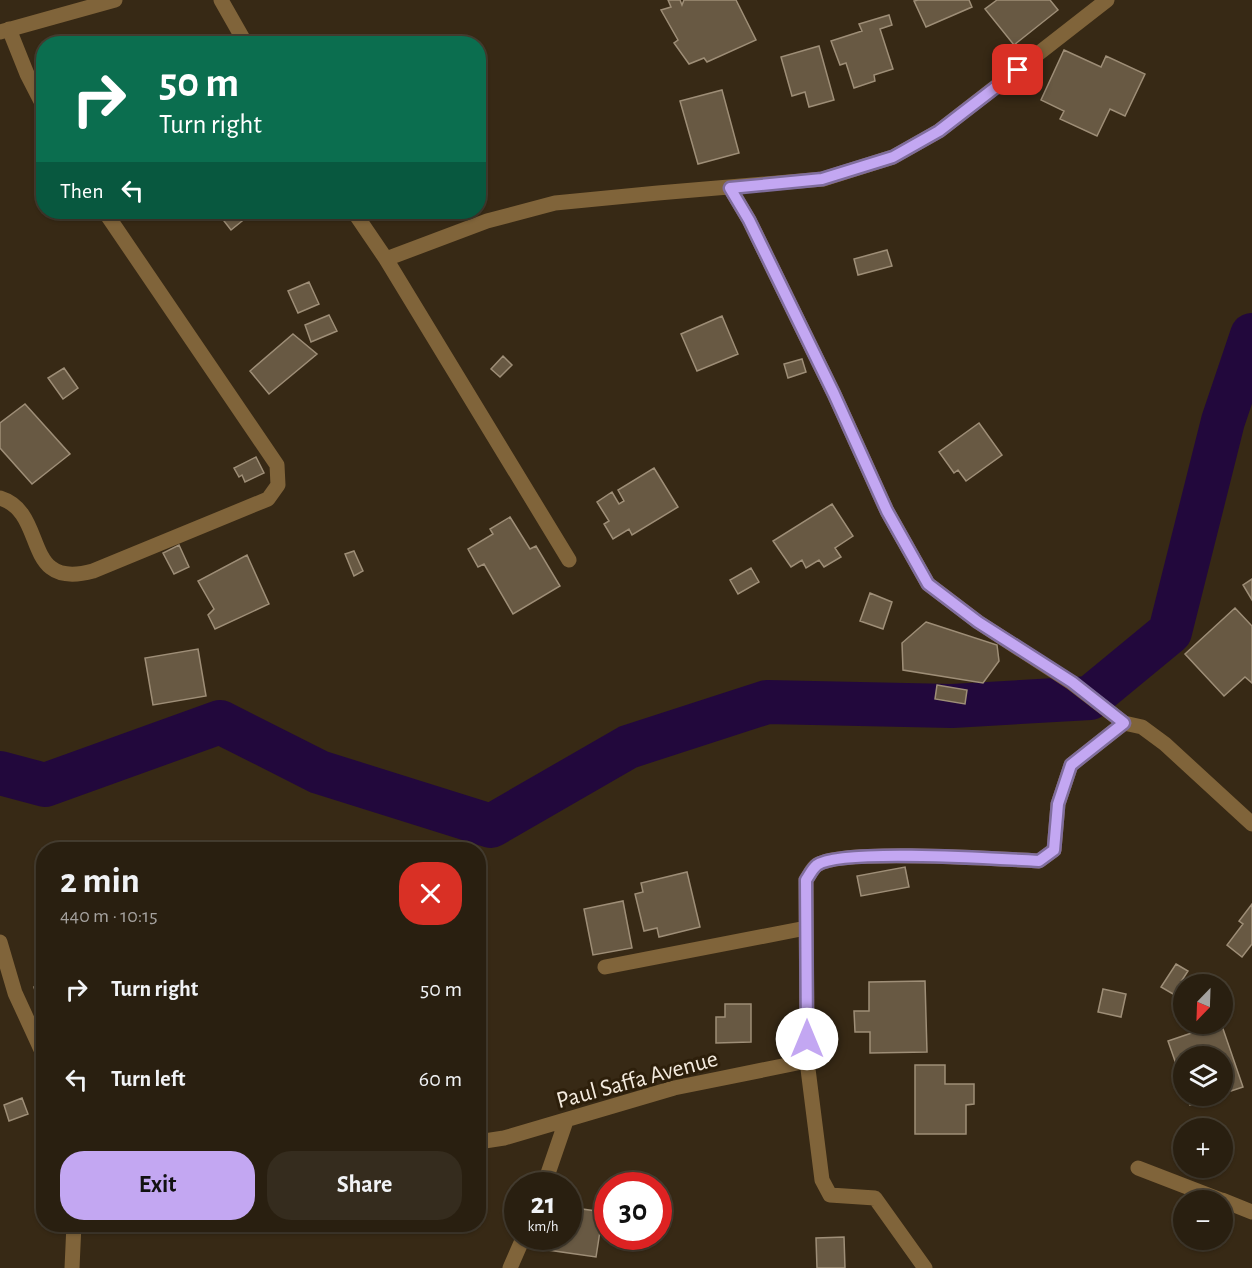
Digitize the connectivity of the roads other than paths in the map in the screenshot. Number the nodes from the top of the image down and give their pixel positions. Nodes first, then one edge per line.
1 (115, 0) edge
2 (222, 0) edge
3 (1107, 0) edge
4 (4, 31) edge
5 (242, 36) edge
6 (36, 91) edge
7 (730, 188) junction
8 (110, 219) edge
9 (359, 219) edge
10 (386, 260) junction
11 (0, 498) edge
12 (568, 560) dead end
13 (1124, 723) junction
14 (1252, 824) edge
15 (806, 928) junction
16 (0, 942) edge
17 (605, 966) dead end
18 (36, 1039) edge
19 (807, 1061) junction
20 (566, 1120) junction
21 (486, 1141) edge
22 (1138, 1168) dead end
23 (548, 1172) edge
24 (1196, 1190) edge
25 (1233, 1204) edge
26 (1252, 1212) edge
27 (74, 1232) edge
28 (518, 1250) edge
29 (72, 1268) edge
30 (510, 1268) edge
31 (925, 1268) edge

1 - 4 street
2 - 5 street
3 - 7 street
4 - 6 street
7 - 10 street
7 - 13 street
8 - 11 street
9 - 10 street
10 - 12 street
13 - 14 street
13 - 15 street
15 - 17 street
15 - 19 street
16 - 18 street
19 - 20 street, Paul Saffa Avenue
19 - 31 street
20 - 21 street, Paul Saffa Avenue
20 - 23 street
22 - 24 street
25 - 26 street
27 - 29 street
28 - 30 street

